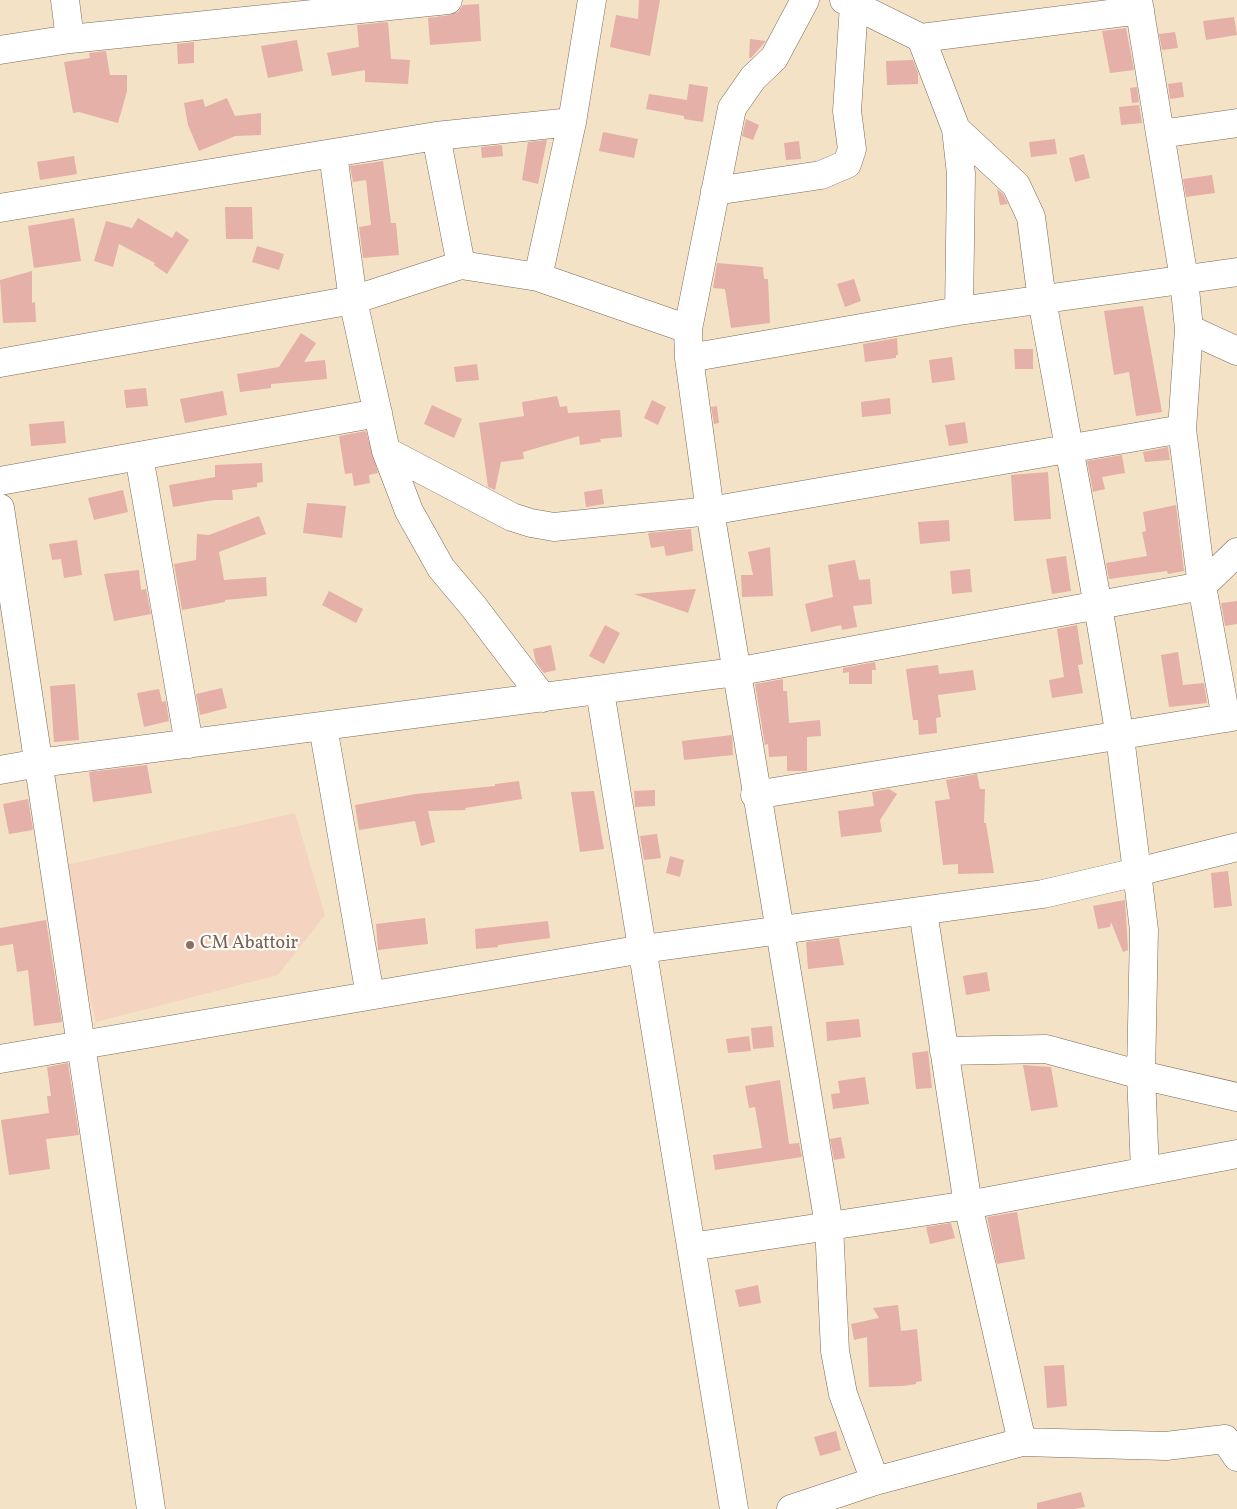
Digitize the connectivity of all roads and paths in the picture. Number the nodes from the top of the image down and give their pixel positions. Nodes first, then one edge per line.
1 (65, 0) edge
2 (448, 0) edge
3 (592, 0) edge
4 (805, 0) edge
5 (849, 2) edge
6 (1139, 5) edge
7 (270, 9) edge
8 (921, 38) junction
9 (70, 39) junction
10 (0, 50) edge
11 (572, 122) junction
12 (1237, 123) edge
13 (956, 129) junction
14 (1160, 134) junction
15 (436, 136) junction
16 (333, 154) junction
17 (715, 191) junction
18 (0, 208) edge
19 (461, 265) junction
20 (1237, 272) edge
21 (538, 277) junction
22 (1184, 279) junction
23 (353, 300) junction
24 (1042, 300) junction
25 (959, 312) junction
26 (688, 329) junction
27 (1188, 329) junction
28 (1237, 352) edge
29 (689, 358) junction
30 (0, 363) edge
31 (378, 413) junction
32 (1182, 430) junction
33 (1069, 449) junction
34 (386, 451) junction
35 (139, 456) junction
36 (0, 481) edge
37 (0, 508) edge
38 (710, 511) junction
39 (1237, 552) edge
40 (1202, 586) junction
41 (1098, 606) junction
42 (735, 672) junction
43 (600, 691) junction
44 (543, 698) junction
45 (1232, 716) edge
46 (323, 727) junction
47 (1120, 737) junction
48 (189, 744) junction
49 (39, 763) junction
50 (0, 770) edge
51 (755, 795) junction
52 (1237, 847) edge
53 (1137, 872) junction
54 (922, 911) junction
55 (778, 930) junction
56 (643, 949) junction
57 (370, 995) junction
58 (81, 1045) junction
59 (944, 1051) junction
60 (0, 1059) edge
61 (1141, 1075) junction
62 (1237, 1097) edge
63 (1236, 1155) edge
64 (1145, 1171) junction
65 (968, 1205) junction
66 (829, 1225) junction
67 (692, 1247) junction
68 (1022, 1442) junction
69 (1233, 1443) edge
70 (874, 1481) junction
71 (151, 1509) edge
72 (734, 1509) edge
73 (791, 1509) edge

1 - 9 street
2 - 7 street
3 - 11 street
4 - 17 street
5 - 8 street
5 - 17 street
6 - 8 street
6 - 14 street
7 - 9 street
8 - 13 street
9 - 10 street
11 - 15 street
11 - 21 street
12 - 14 street
13 - 24 street
13 - 25 street
14 - 22 street
15 - 16 street
15 - 19 street
16 - 18 street
16 - 23 street
17 - 26 street
19 - 21 street
19 - 23 street
20 - 22 street
21 - 26 street
22 - 24 street
22 - 27 street
23 - 30 street
23 - 31 street
24 - 25 street
24 - 33 street
25 - 29 street
26 - 29 street
27 - 28 street
27 - 32 street
29 - 38 street
31 - 34 street
31 - 35 street
32 - 33 street
32 - 40 street
33 - 38 street
33 - 41 street
34 - 38 street
34 - 44 street
35 - 36 street
35 - 48 street
37 - 49 street
38 - 42 street
39 - 40 street
40 - 41 street
40 - 45 street
41 - 42 street
41 - 47 street
42 - 43 street
42 - 51 street
43 - 44 street
43 - 56 street
44 - 46 street
45 - 47 street
46 - 48 street
46 - 57 street
47 - 51 street
47 - 53 street
48 - 49 street
49 - 50 street
49 - 58 street
51 - 55 street
52 - 53 street
53 - 54 street
53 - 61 street
54 - 55 street
54 - 59 street
55 - 56 street
55 - 66 street
56 - 57 street
56 - 67 street
57 - 58 street
58 - 60 street
58 - 71 street
59 - 61 street
59 - 65 street
61 - 62 street
61 - 64 street
63 - 64 street
64 - 65 street
65 - 66 street
65 - 68 street
66 - 67 street
66 - 70 street
67 - 72 street
68 - 69 street
68 - 70 street
70 - 73 street

